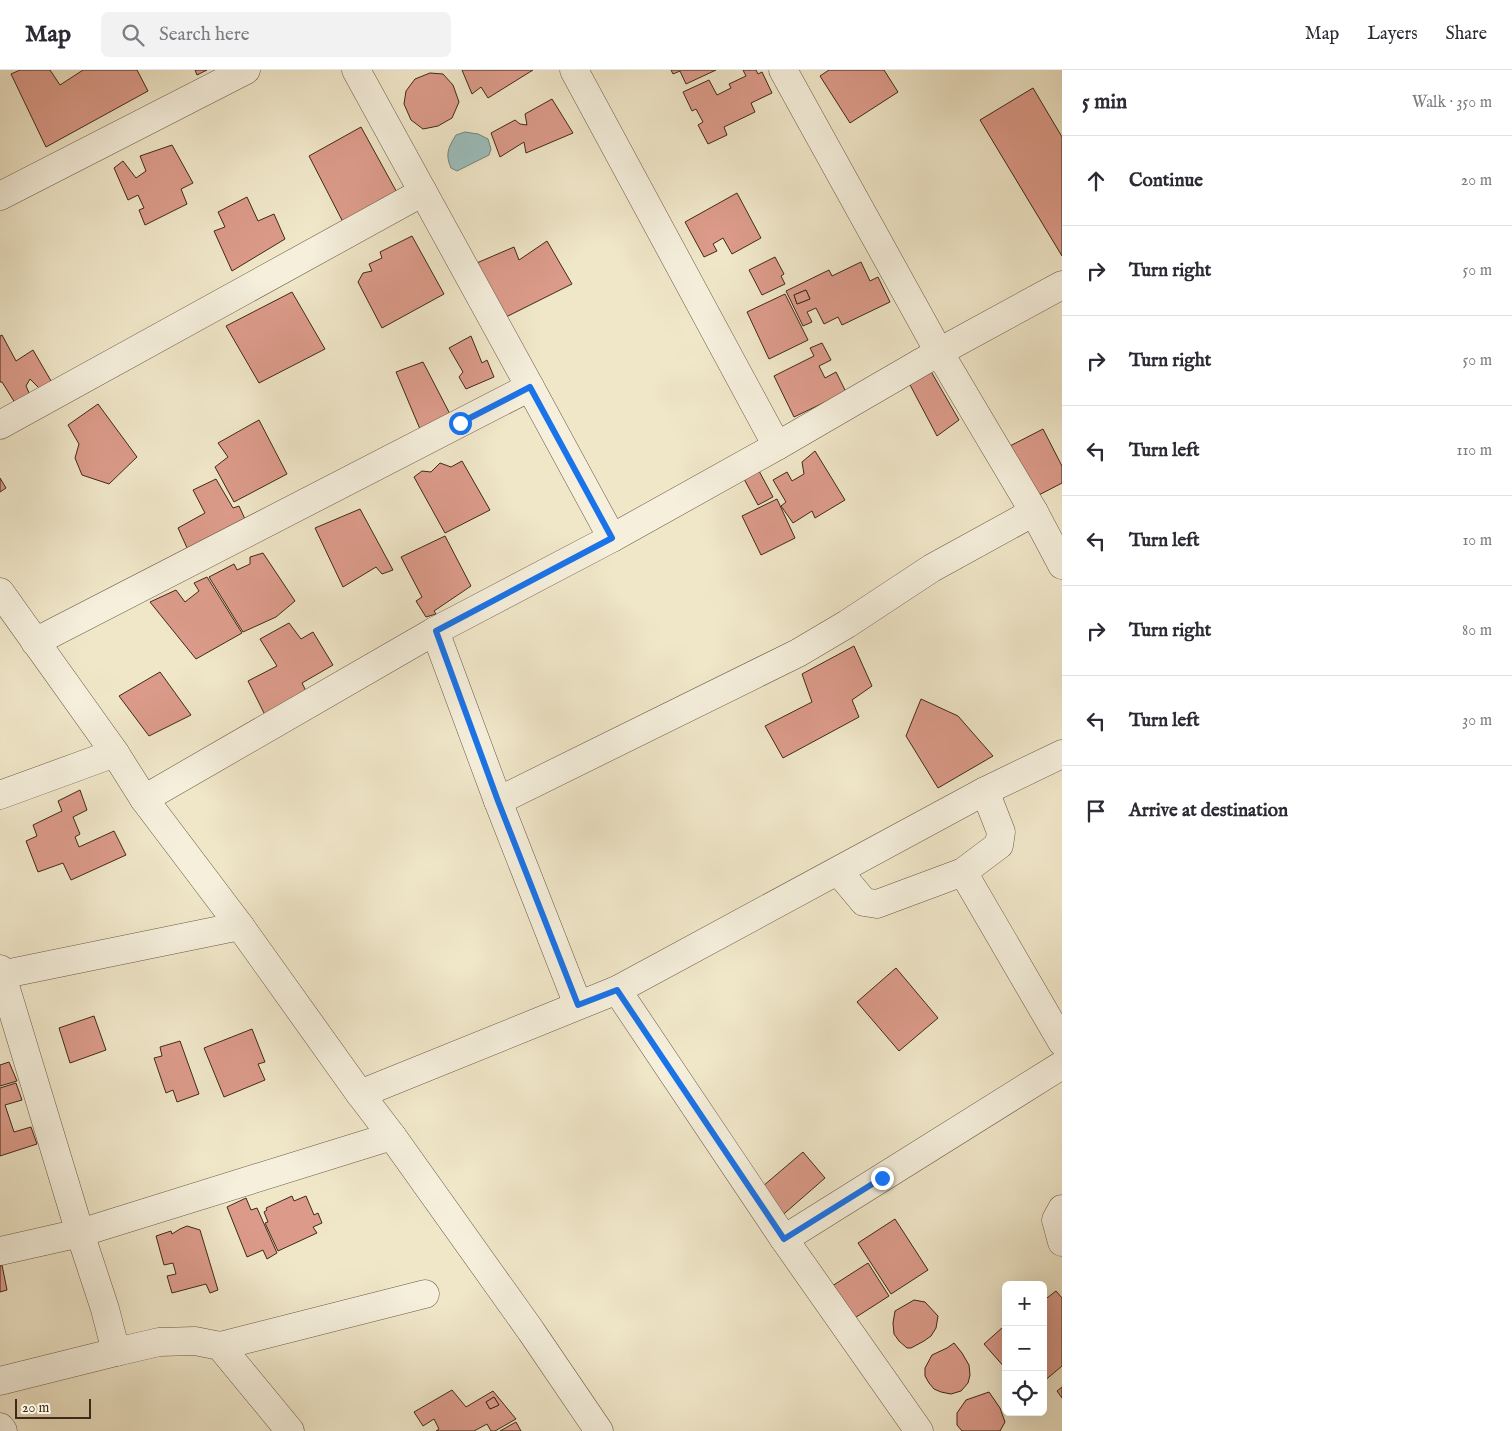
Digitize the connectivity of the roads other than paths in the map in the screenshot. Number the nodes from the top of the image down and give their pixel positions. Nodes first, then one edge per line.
1 (246, 70) edge
2 (356, 70) edge
3 (574, 70) edge
4 (783, 70) edge
5 (423, 192) junction
6 (0, 196) edge
7 (1062, 285) edge
8 (939, 352) junction
9 (530, 387) junction
10 (0, 425) edge
11 (778, 446) junction
12 (1034, 512) junction
13 (612, 538) junction
14 (1062, 565) edge
15 (0, 592) edge
16 (436, 631) junction
17 (35, 642) junction
18 (115, 753) junction
19 (1062, 754) edge
20 (985, 791) junction
21 (0, 795) edge
22 (144, 799) junction
23 (498, 801) junction
24 (838, 872) junction
25 (963, 872) junction
26 (240, 926) junction
27 (1, 972) edge
28 (617, 990) junction
29 (578, 1005) junction
30 (1062, 1042) edge
31 (1062, 1065) edge
32 (360, 1094) junction
33 (392, 1136) junction
34 (1062, 1209) edge
35 (80, 1233) junction
36 (784, 1239) junction
37 (1062, 1242) edge
38 (0, 1251) edge
39 (425, 1294) dead end
40 (220, 1346) junction
41 (116, 1352) junction
42 (0, 1381) edge
43 (0, 1427) edge
44 (3, 1431) edge
45 (290, 1431) edge
46 (599, 1431) edge
47 (919, 1431) edge

1 - 6 street
2 - 5 street
3 - 11 street
4 - 8 street
5 - 9 street
5 - 10 street
7 - 8 street
8 - 11 street
8 - 12 street
9 - 13 street
9 - 17 street
11 - 13 street
12 - 14 street
12 - 23 street
13 - 16 street
15 - 17 street
16 - 22 street
16 - 23 street
17 - 18 street
18 - 21 street
18 - 22 street
19 - 20 street
20 - 24 street
20 - 25 street
22 - 26 street
23 - 29 street
24 - 25 street
24 - 28 street
25 - 30 street
26 - 27 street
26 - 32 street
27 - 35 street
28 - 29 street
28 - 36 street
29 - 32 street
31 - 36 street
32 - 33 street
33 - 35 street
33 - 46 street
34 - 37 street
35 - 38 street
35 - 41 street
36 - 47 street
39 - 40 street
40 - 41 street
40 - 45 street
41 - 42 street
43 - 44 street

